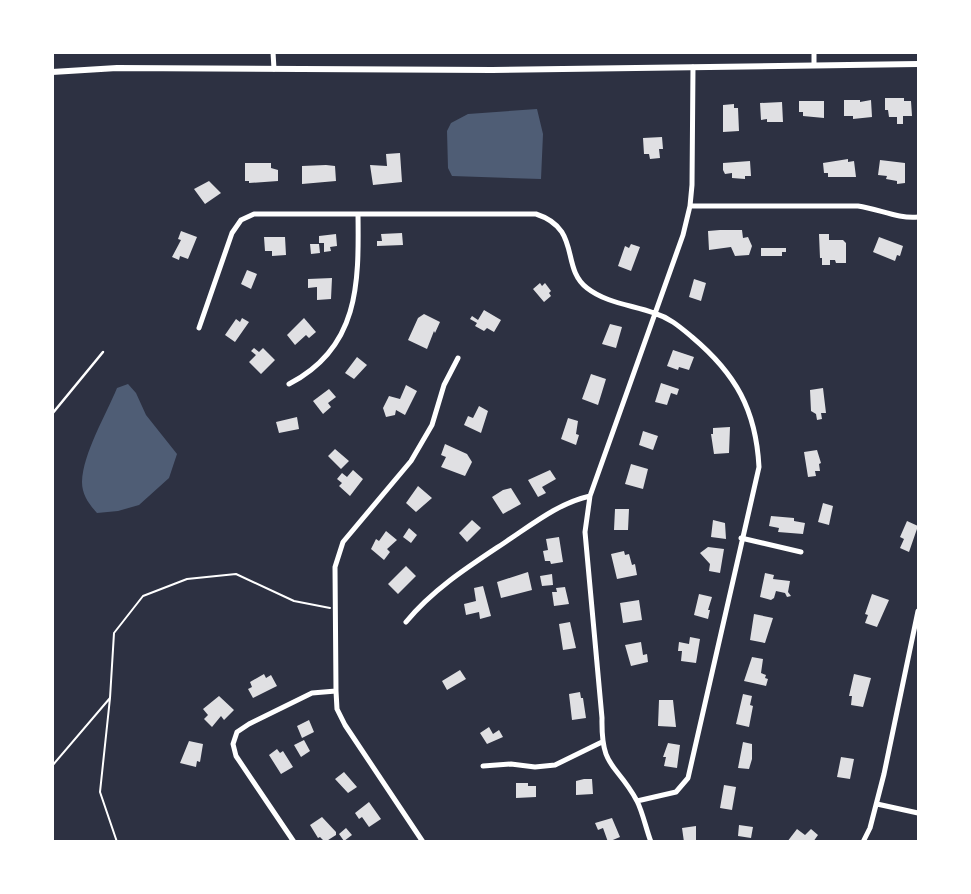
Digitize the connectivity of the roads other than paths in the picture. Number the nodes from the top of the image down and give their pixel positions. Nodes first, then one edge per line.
1 (273, 52) edge
2 (814, 52) edge
3 (918, 64) edge
4 (814, 65) junction
5 (693, 67) junction
6 (274, 68) junction
7 (52, 72) edge
8 (690, 206) junction
9 (358, 214) junction
10 (918, 218) edge
11 (654, 313) junction
12 (199, 328) dead end
13 (103, 352) dead end
14 (458, 358) dead end
15 (289, 384) dead end
16 (52, 414) edge
17 (590, 496) junction
18 (741, 538) junction
19 (801, 552) dead end
20 (918, 612) edge
21 (406, 622) dead end
22 (336, 691) junction
23 (602, 742) junction
24 (483, 766) dead end
25 (637, 801) junction
26 (877, 804) junction
27 (918, 812) edge
28 (294, 842) edge
29 (423, 842) edge
30 (651, 842) edge
31 (863, 842) edge

1 - 6 street
2 - 4 street
3 - 4 street
4 - 5 street
5 - 6 street
5 - 8 street
6 - 7 street
8 - 10 street
8 - 11 street
9 - 11 street
9 - 12 street
9 - 15 street
11 - 17 street
11 - 18 street
13 - 16 lane
14 - 22 street
17 - 21 street
17 - 23 street
18 - 19 street
18 - 25 street
20 - 26 street
22 - 28 street
22 - 29 street
23 - 24 street
23 - 25 street
25 - 30 street
26 - 27 street
26 - 31 street

